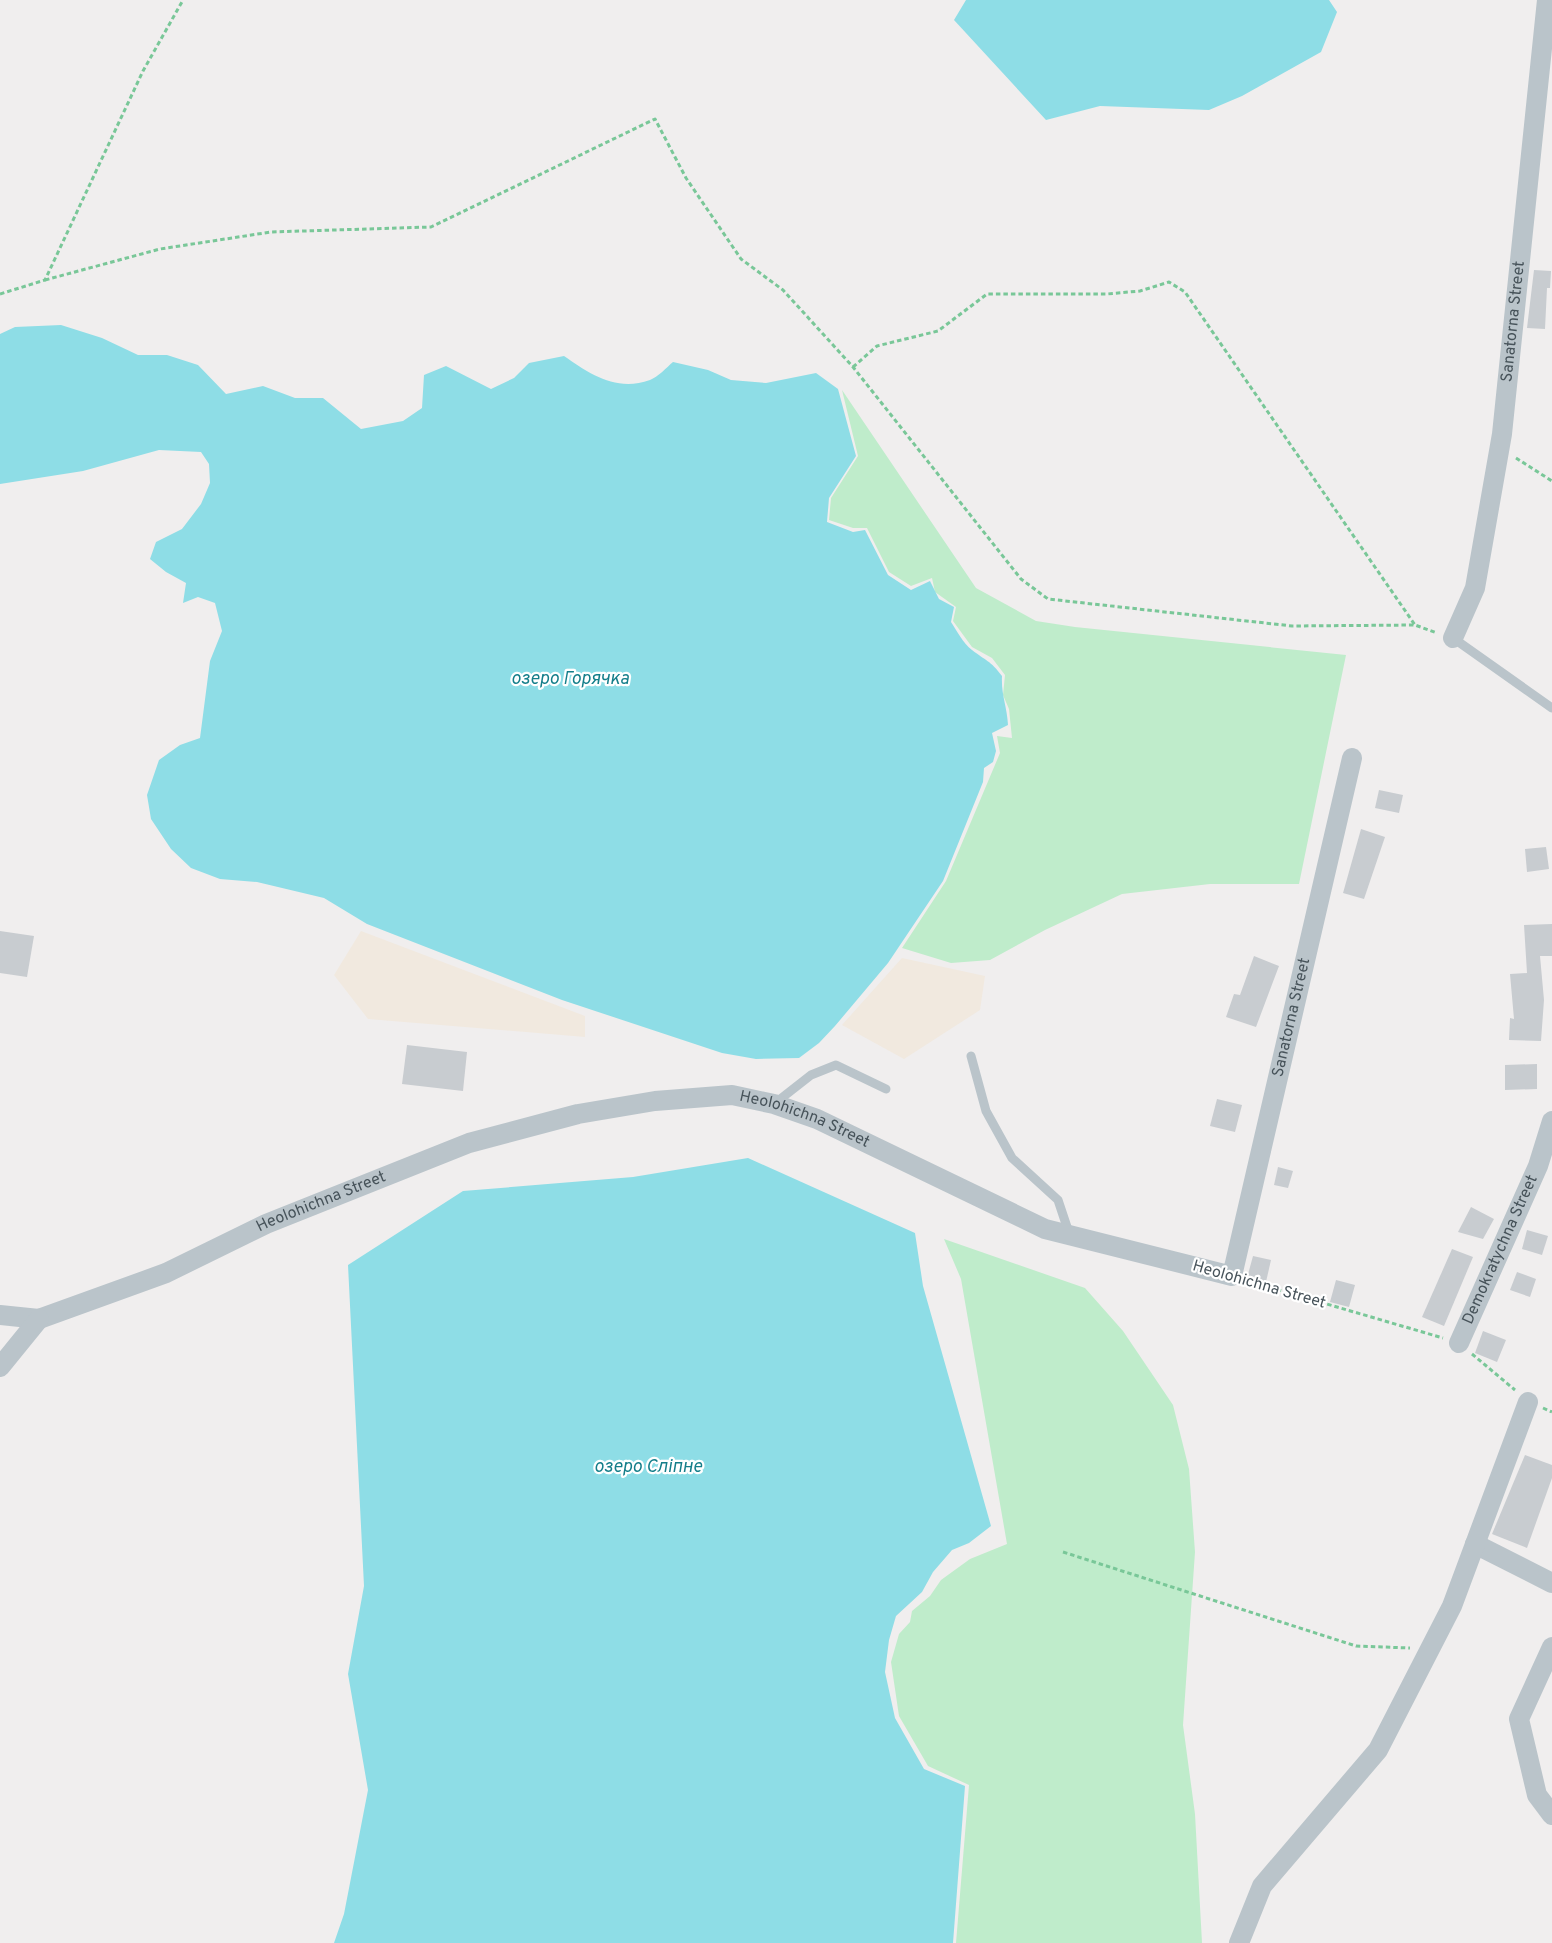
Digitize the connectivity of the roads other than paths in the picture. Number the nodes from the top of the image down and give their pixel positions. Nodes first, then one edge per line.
1 (1547, 0) edge
2 (1453, 638) joint
3 (1552, 708) edge
4 (1352, 758) dead end
5 (971, 1056) dead end
6 (886, 1089) dead end
7 (774, 1104) junction
8 (1552, 1121) edge
9 (1069, 1235) junction
10 (1232, 1276) joint
11 (0, 1315) edge
12 (39, 1319) junction
13 (1460, 1343) road end
14 (0, 1367) edge
15 (1528, 1402) road end
16 (1475, 1544) junction
17 (1552, 1583) edge
18 (1552, 1647) edge
19 (1552, 1815) edge
20 (1239, 1943) edge

1 - 2 street, Sanatorna Street
2 - 3 lane
4 - 10 street, Sanatorna Street
5 - 9 lane
6 - 7 lane
7 - 9 street, Heolohichna Street
7 - 12 street, Heolohichna Street
8 - 13 street, Demokratychna Street
9 - 10 street, Heolohichna Street
11 - 12 street
12 - 14 street
15 - 16 street
16 - 17 street
16 - 20 street
18 - 19 street

